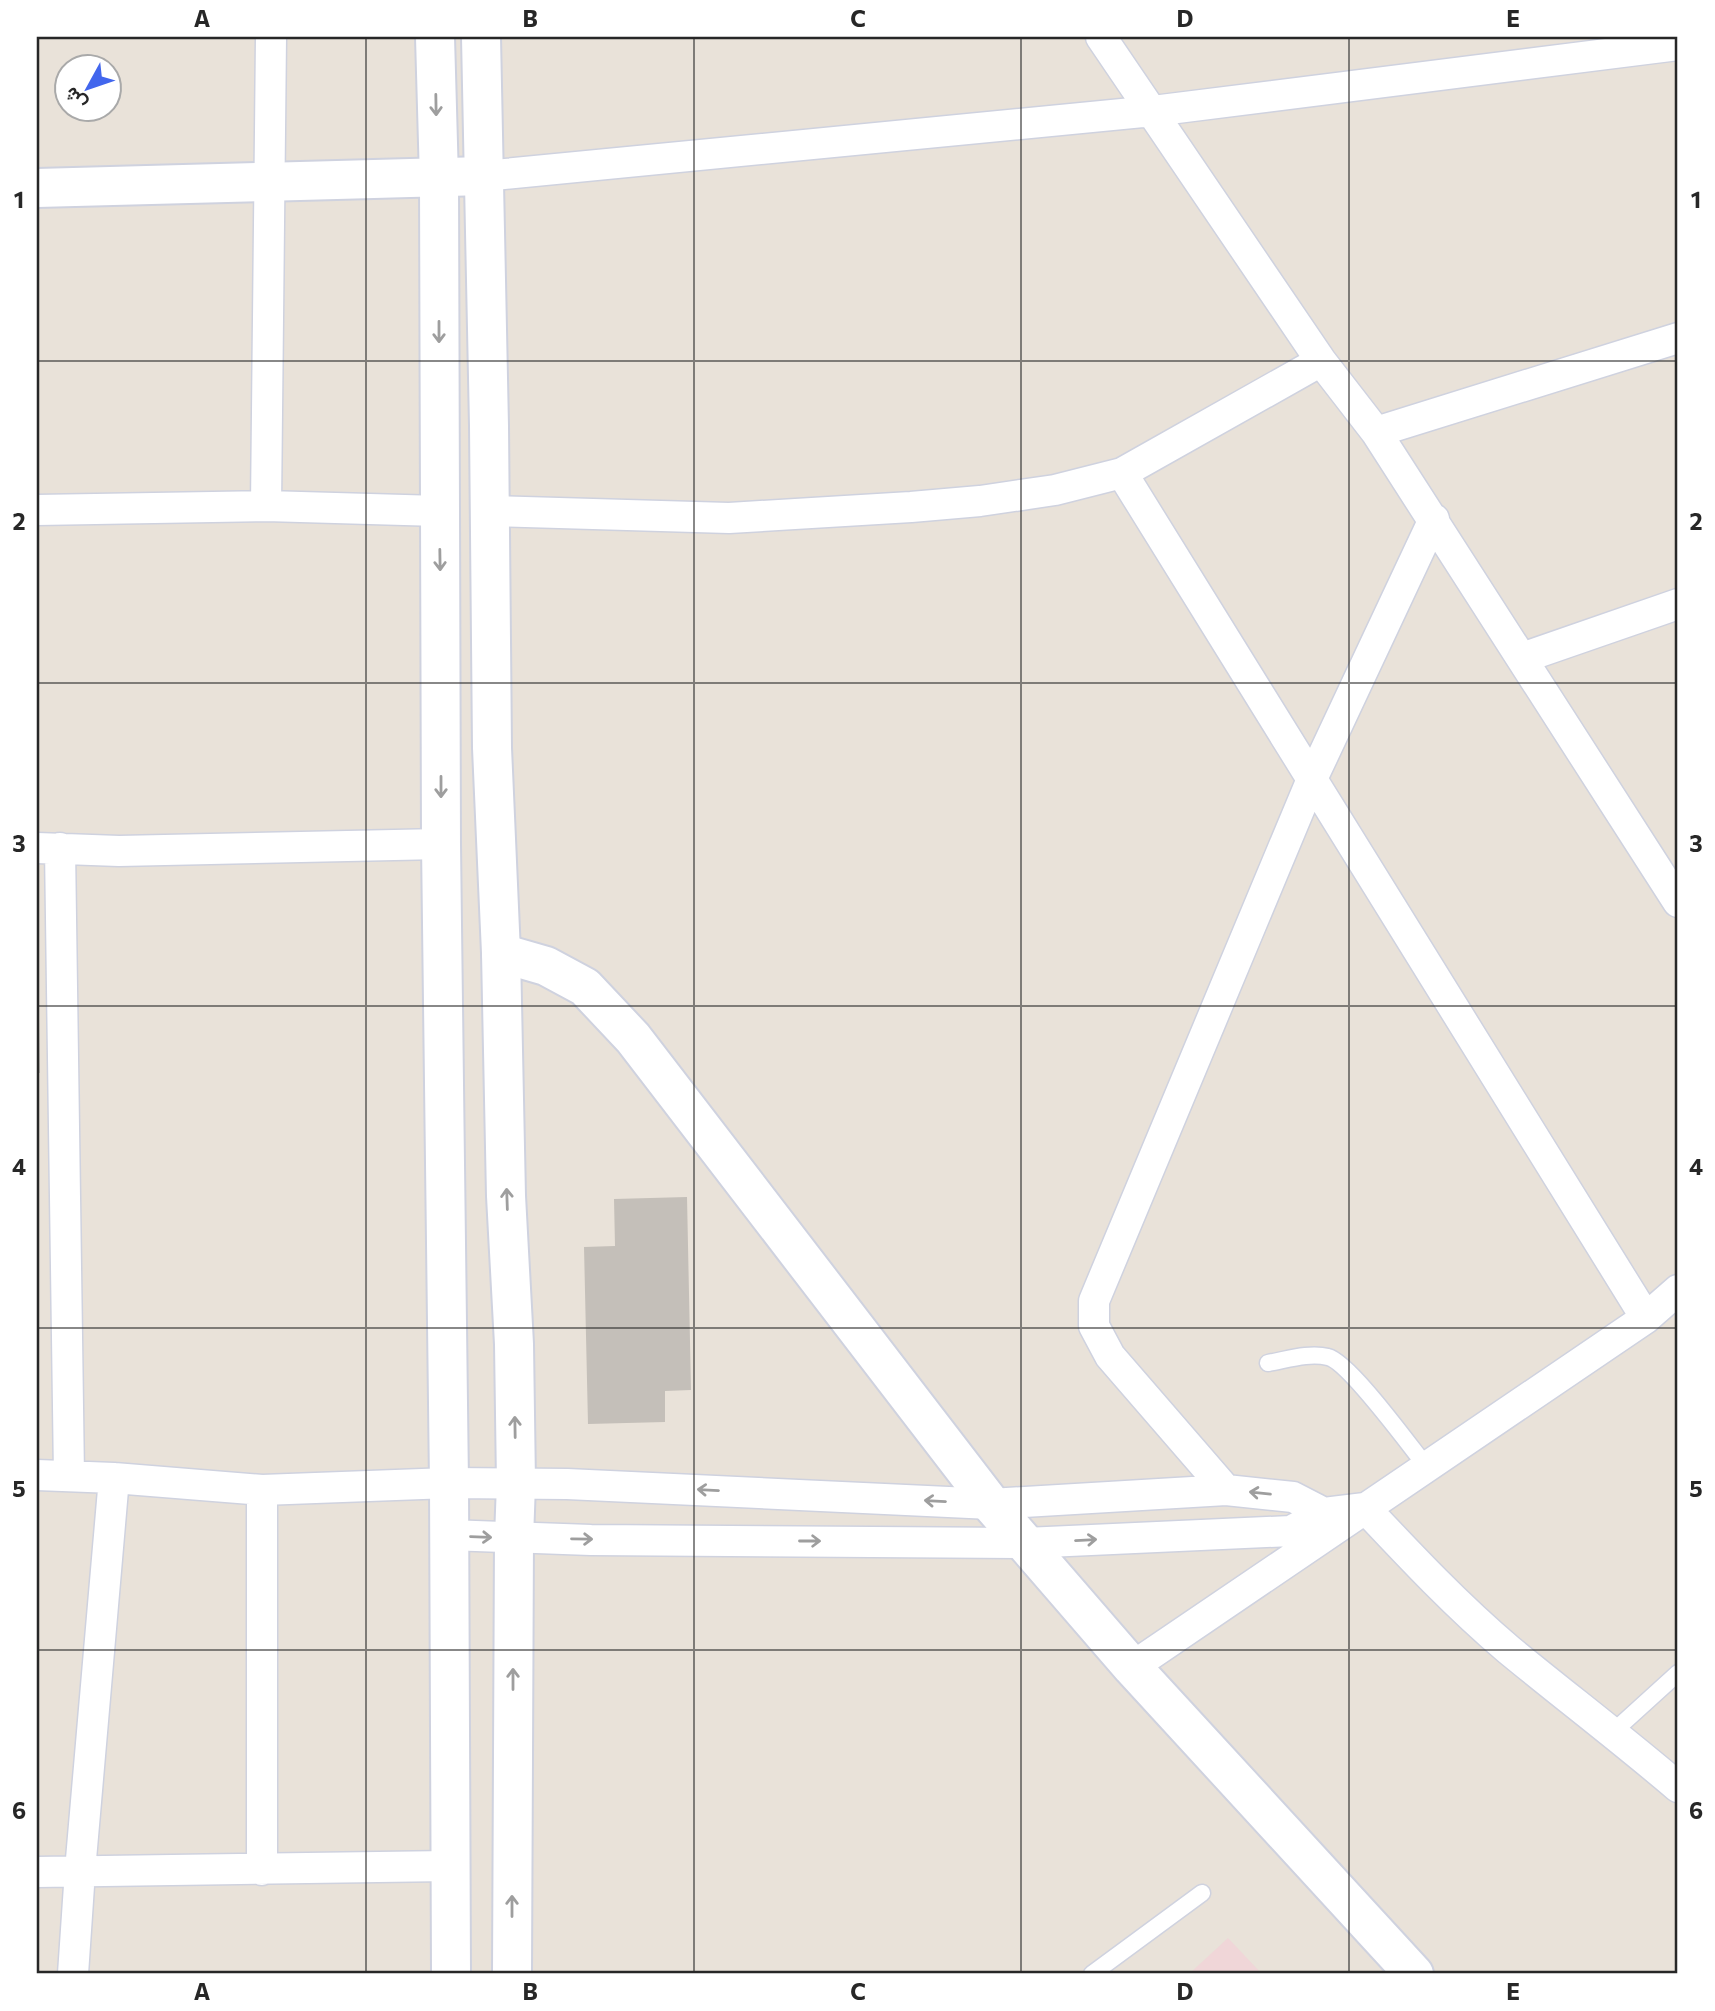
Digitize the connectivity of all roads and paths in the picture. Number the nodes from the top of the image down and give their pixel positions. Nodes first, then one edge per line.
1 (271, 37) edge
2 (435, 37) edge
3 (481, 37) edge
4 (1101, 37) edge
5 (1678, 45) edge
6 (1153, 111) junction
7 (484, 176) junction
8 (439, 179) junction
9 (271, 183) junction
10 (37, 188) edge
11 (1678, 338) edge
12 (1321, 361) junction
13 (1376, 432) junction
14 (1122, 473) junction
15 (266, 506) junction
16 (37, 510) edge
17 (439, 511) junction
18 (490, 511) junction
19 (1434, 519) junction
20 (1678, 604) edge
21 (1522, 658) junction
22 (1312, 779) junction
23 (441, 844) junction
24 (48, 848) edge
25 (1678, 902) edge
26 (501, 953) junction
27 (1678, 1290) edge
28 (1646, 1318) junction
29 (1268, 1363) dead end
30 (1426, 1466) junction
31 (37, 1475) edge
32 (69, 1476) junction
33 (114, 1478) junction
34 (449, 1483) junction
35 (516, 1484) junction
36 (262, 1489) junction
37 (1226, 1490) junction
38 (991, 1504) junction
39 (1365, 1508) junction
40 (1324, 1513) junction
41 (448, 1535) junction
42 (514, 1538) junction
43 (1025, 1543) junction
44 (1132, 1667) junction
45 (1678, 1673) edge
46 (1612, 1732) junction
47 (1678, 1787) edge
48 (450, 1867) junction
49 (262, 1870) junction
50 (80, 1871) junction
51 (37, 1872) edge
52 (1202, 1893) dead end
53 (73, 1974) edge
54 (452, 1974) edge
55 (512, 1974) edge
56 (1092, 1974) edge
57 (1414, 1974) edge

1 - 9 street
2 -> 8 main road
3 - 7 main road
4 - 6 street
5 - 6 street
6 - 7 street
6 - 12 street
7 - 8 main road
7 - 18 main road
8 - 9 main road
8 -> 17 main road
9 - 10 main road
9 - 15 street
11 - 13 street
12 - 13 street
12 - 14 street
13 - 19 street
14 - 18 street
14 - 22 street
15 - 16 street
15 - 17 street
17 -> 23 main road
18 - 26 main road
19 - 21 street
19 - 22 street
20 - 21 street
21 - 25 street
22 - 28 street
22 - 37 street
23 - 24 street
23 - 34 main road
24 - 32 street
35 -> 26 main road
26 - 38 main road
27 - 28 street
28 - 30 street
29 - 30 lane
30 - 39 street
31 - 32 street
32 - 33 street
33 - 36 street
33 - 50 street
34 - 35 street
34 - 36 street
34 - 41 main road
38 -> 35 street
35 - 42 main road
36 - 49 street
37 - 38 street
40 -> 37 street
38 - 43 main road
39 - 40 street
39 - 44 street
39 - 46 street
43 -> 40 street
41 -> 42 street
41 - 48 main road
42 -> 43 street
55 -> 42 main road
43 - 44 main road
44 - 57 main road
45 - 46 lane
46 - 47 street
48 - 49 street
48 - 54 main road
49 - 50 street
50 - 51 street
50 - 53 street
52 - 56 lane

